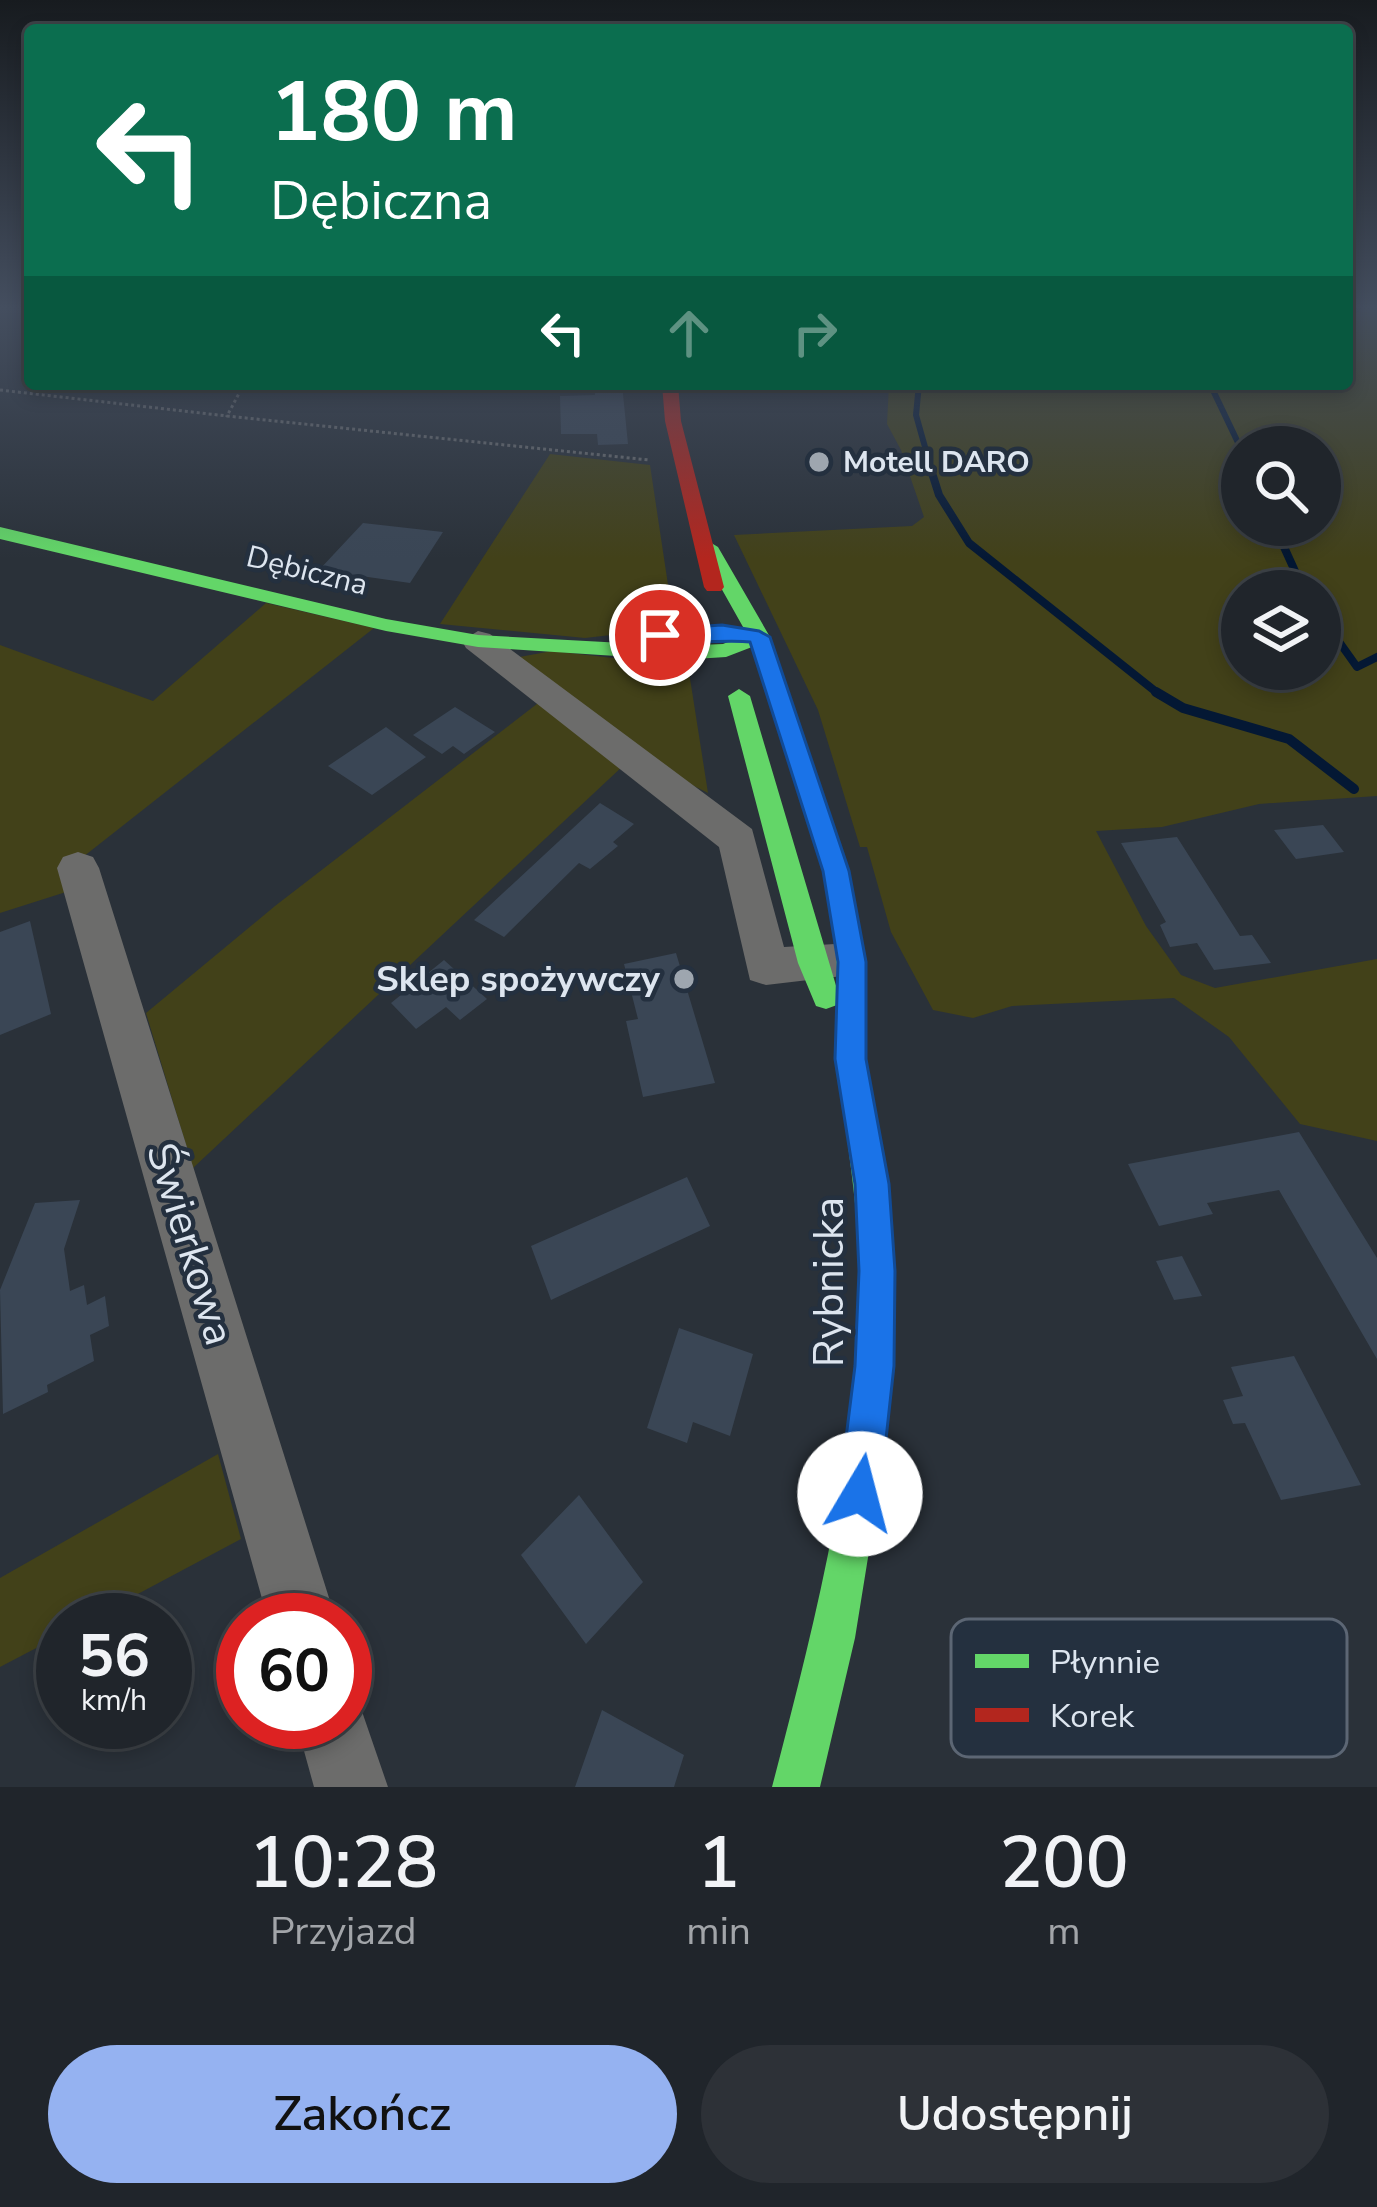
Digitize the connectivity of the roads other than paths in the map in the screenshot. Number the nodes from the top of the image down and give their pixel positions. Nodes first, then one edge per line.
1 (671, 392) edge
2 (0, 533) edge
3 (708, 547) junction
4 (759, 637) junction
5 (478, 641) junction
6 (724, 641) junction
7 (78, 868) dead end
8 (832, 963) junction
9 (851, 1059) junction
10 (294, 1593) edge
11 (340, 1749) edge
12 (351, 1787) edge
13 (796, 1787) edge

1 - 3 main road, Rybnicka
2 - 5 main road, Dębiczna
3 - 4 main road, Rybnicka
3 - 6 main road, Rybnicka
4 - 6 main road, Dębiczna
4 - 8 main road, Rybnicka
5 - 6 main road, Dębiczna
5 - 8 street
6 - 8 main road, Rybnicka
7 - 10 street, Świerkowa
8 - 9 main road, Rybnicka
8 - 9 main road, Rybnicka
9 - 13 main road, Rybnicka
11 - 12 street

